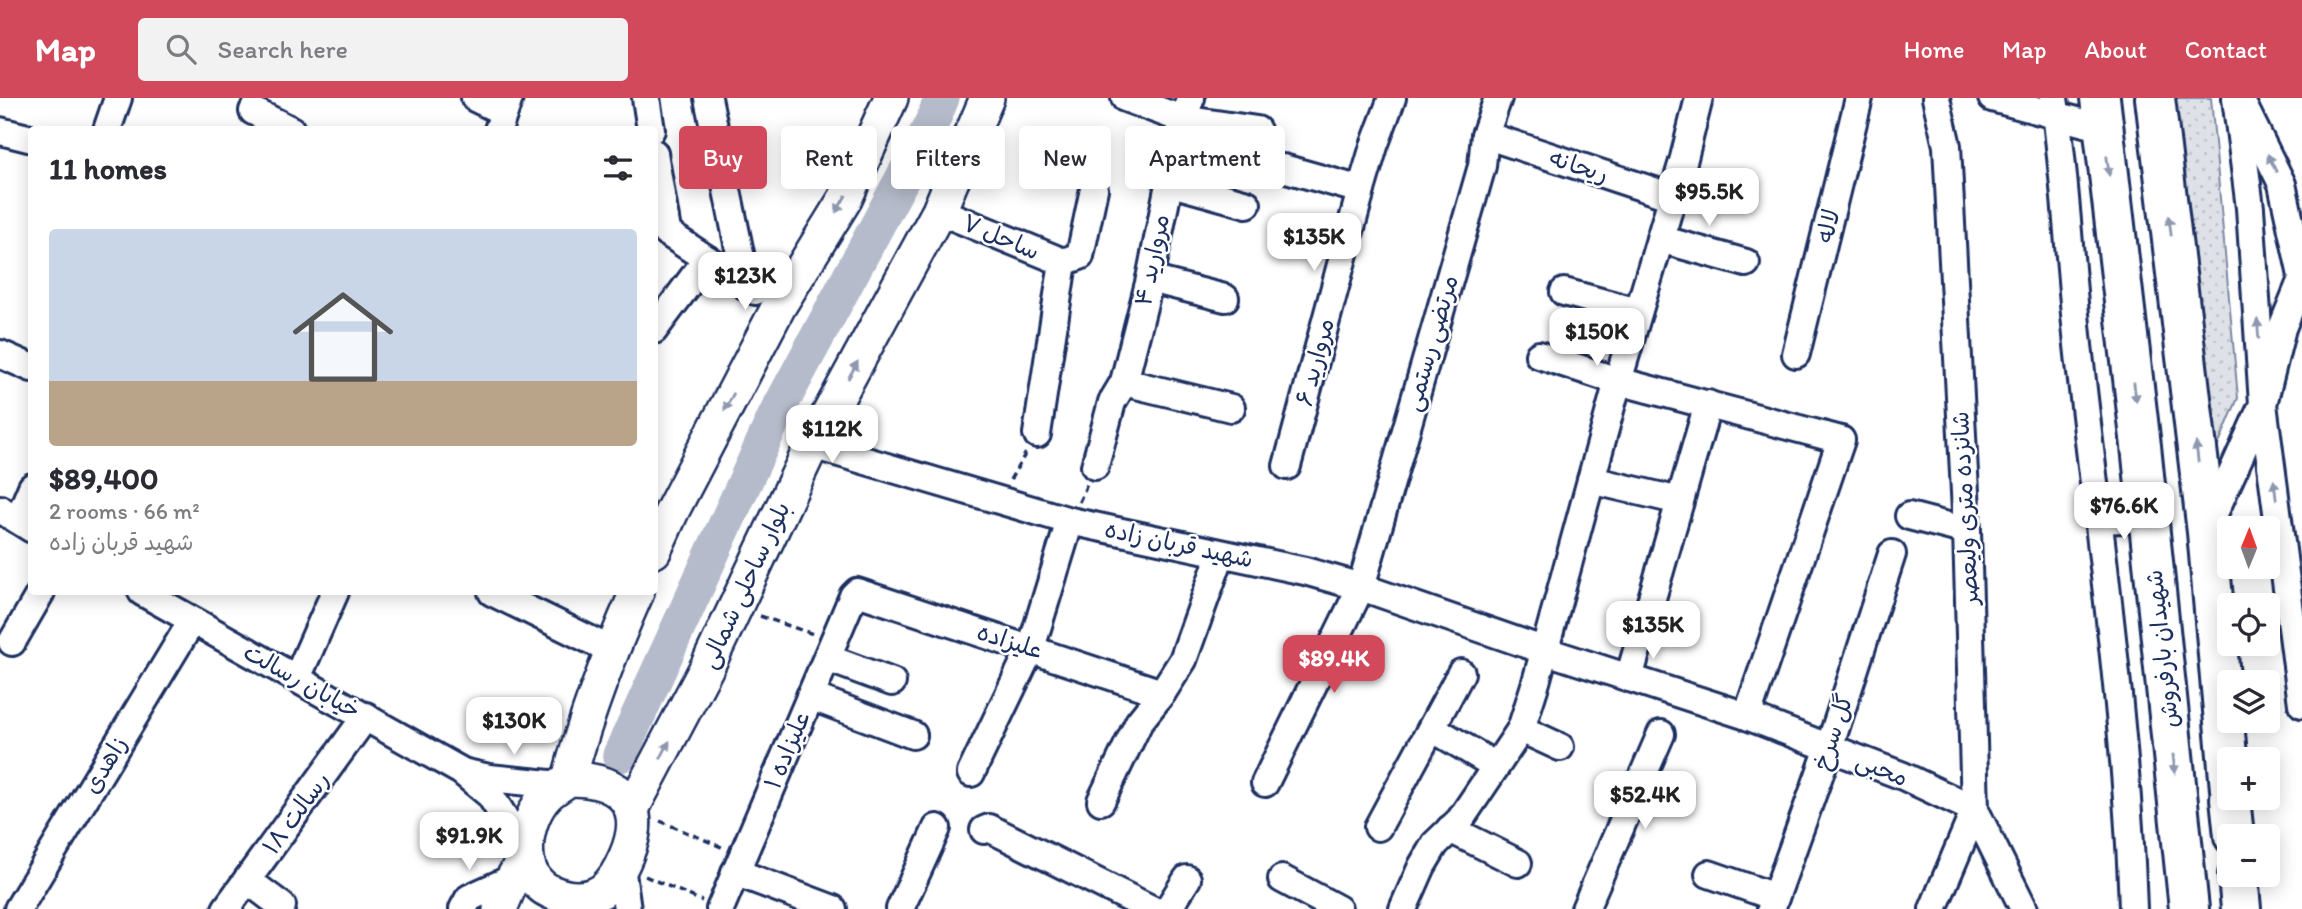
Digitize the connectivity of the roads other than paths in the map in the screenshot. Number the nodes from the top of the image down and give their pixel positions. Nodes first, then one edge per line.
1 (118, 98) edge
2 (475, 98) edge
3 (646, 98) edge
4 (708, 98) edge
5 (891, 98) edge
6 (987, 98) edge
7 (1125, 98) edge
8 (1498, 98) edge
9 (1699, 98) edge
10 (1859, 98) edge
11 (1936, 98) edge
12 (1992, 98) edge
13 (2155, 98) edge
14 (2238, 98) edge
15 (1383, 102) edge
16 (2055, 107) edge
17 (1187, 109) edge
18 (252, 113) edge
19 (504, 113) edge
20 (2101, 113) edge
21 (108, 126) edge
22 (282, 126) edge
23 (650, 126) edge
24 (1183, 126) edge
25 (1244, 126) edge
26 (0, 131) edge
27 (1485, 135) junction
28 (28, 138) edge
29 (1285, 169) edge
30 (1094, 189) dead end
31 (1167, 189) edge
32 (1193, 189) edge
33 (1361, 190) junction
34 (658, 195) edge
35 (1672, 197) junction
36 (1247, 204) dead end
37 (939, 211) junction
38 (661, 227) edge
39 (1660, 239) junction
40 (707, 259) junction
41 (1063, 262) junction
42 (1746, 263) dead end
43 (2302, 277) edge
44 (1150, 279) junction
45 (747, 287) junction
46 (1563, 292) dead end
47 (1225, 298) dead end
48 (779, 306) junction
49 (1638, 312) junction
50 (658, 325) edge
51 (0, 354) edge
52 (1796, 354) dead end
53 (1539, 355) dead end
54 (28, 366) edge
55 (1618, 381) junction
56 (1124, 382) junction
57 (1709, 404) junction
58 (2263, 404) junction
59 (1231, 408) dead end
60 (1037, 434) road end
61 (812, 445) junction
62 (1095, 466) road end
63 (1287, 466) dead end
64 (1591, 480) junction
65 (28, 496) edge
66 (1680, 501) junction
67 (663, 507) edge
68 (1909, 516) dead end
69 (2148, 518) junction
70 (17, 519) edge
71 (2098, 520) junction
72 (1070, 522) junction
73 (658, 531) edge
74 (1967, 531) junction
75 (2207, 532) junction
76 (1222, 554) junction
77 (1892, 554) dead end
78 (1361, 587) junction
79 (858, 592) joint
80 (39, 595) edge
81 (150, 595) edge
82 (334, 595) edge
83 (498, 595) edge
84 (635, 595) edge
85 (192, 621) junction
86 (12, 642) dead end
87 (1031, 648) junction
88 (830, 649) junction
89 (611, 650) junction
90 (1543, 650) junction
91 (1461, 673) dead end
92 (297, 678) junction
93 (1629, 678) junction
94 (892, 682) dead end
95 (1163, 693) junction
96 (810, 696) junction
97 (2302, 704) edge
98 (366, 716) junction
99 (1747, 716) junction
100 (1432, 728) junction
101 (1521, 730) junction
102 (1661, 734) dead end
103 (913, 735) dead end
104 (1560, 747) dead end
105 (2226, 747) edge
106 (1829, 748) junction
107 (1496, 766) junction
108 (461, 771) junction
109 (971, 773) dead end
110 (565, 782) junction
111 (1265, 783) dead end
112 (1101, 800) dead end
113 (632, 809) junction
114 (1975, 810) junction
115 (1378, 827) dead end
116 (937, 828) dead end
117 (984, 830) dead end
118 (1450, 830) junction
119 (521, 861) junction
120 (1518, 863) dead end
121 (738, 864) junction
122 (1709, 874) dead end
123 (1187, 879) dead end
124 (247, 880) junction
125 (1282, 880) dead end
126 (2239, 887) edge
127 (598, 897) edge
128 (1773, 903) edge
129 (282, 906) dead end
130 (18, 909) edge
131 (226, 909) edge
132 (463, 909) edge
133 (500, 909) edge
134 (720, 909) edge
135 (833, 909) edge
136 (900, 909) edge
137 (1151, 909) edge
138 (1168, 909) edge
139 (1338, 909) edge
140 (1403, 909) edge
141 (1585, 909) edge
142 (1933, 909) edge
143 (2024, 909) edge
144 (2133, 909) edge
145 (2189, 909) edge
146 (2241, 909) edge

1 - 21 street
2 - 19 street
3 - 23 street
4 - 45 street
5 -> 48 main road
6 - 37 main road, بلوار ساحلی شمالی
7 - 17 street
8 - 27 street, مرتضی رستمی
9 - 35 street
10 - 52 street, لاله
11 - 74 street, شانزده متری ولیعصر
12 - 16 street
75 -> 13 highway
43 -> 14 street
58 -> 14 street
15 - 33 street, مروارید ۶
16 - 20 street
16 - 71 street
17 - 24 street, مروارید ۴
17 - 25 street
18 - 22 street
20 -> 69 highway, شهیدان بارفروش
26 - 28 street
27 - 35 street, ریحانه
27 - 78 street, مرتضی رستمی
29 - 33 street
30 - 41 street
31 - 44 street, مروارید ۴
32 - 36 street
33 - 63 street, مروارید ۶
34 - 38 street
35 - 39 street
37 - 41 street, ساحل ۷
61 -> 37 main road, بلوار ساحلی شمالی
38 - 40 street
39 - 42 street
39 - 49 street
40 - 45 street
40 - 50 street
41 - 60 street
43 - 58 street
44 - 47 street
44 - 56 street, مروارید ۴
45 - 48 street
46 - 49 street
48 -> 67 main road
49 - 55 street
51 - 54 street
53 - 55 street
55 - 57 street
55 - 64 street
56 - 59 street
56 - 62 street, مروارید ۴
57 - 66 street
57 - 99 street
58 - 75 street
97 -> 58 street
61 - 72 street, شهید قربان زاده
113 -> 61 main road, بلوار ساحلی شمالی
64 - 66 street
64 - 90 street
65 - 70 street
66 - 93 street
67 - 73 main road
68 - 74 street
69 - 71 street
69 -> 145 highway, شهیدان بارفروش
71 - 144 street
72 - 76 street, شهید قربان زاده
72 - 87 street
74 - 114 street, شانزده متری ولیعصر
75 - 105 highway
76 - 78 street, شهید قربان زاده
76 - 95 street
77 - 106 street, گل سرخ
78 - 90 street, شهید قربان زاده
78 - 111 street, مرتضی رستمی
79 - 87 street, علیزاده
79 - 88 street, علیزاده ۱
80 - 86 street
81 - 85 street, خیابان رسالت
82 - 92 street
83 - 89 street
84 - 89 main road
85 - 92 street, خیابان رسالت
85 - 130 street, زاهدی
87 - 95 street, علیزاده
87 - 109 street
88 - 94 street
88 - 96 street, علیزاده ۱
89 - 110 main road
90 - 93 street, شهید قربان زاده
90 - 101 street
91 - 100 street
92 - 98 street, خیابان رسالت
93 - 99 street, محبی
95 - 112 street
96 - 103 street
96 - 121 street, علیزاده ۱
98 - 108 street, خیابان رسالت
98 - 124 street, رسالت ۱۸
99 - 106 street, محبی
100 - 107 street
100 - 115 street
101 - 104 street
101 - 107 street
102 - 141 street
106 - 114 street, محبی
106 - 128 street, گل سرخ
107 - 118 street
108 - 110 street, خیابان رسالت
108 - 119 street, خیابان رسالت
110 - 113 main road
110 - 119 main road
113 - 127 main road
114 - 142 street
114 - 143 street, شانزده متری ولیعصر
116 - 136 street
117 - 137 street
118 - 120 street
118 - 140 street
119 - 127 main road
119 - 132 street
119 - 133 main road
121 - 134 street, علیزاده ۱
121 - 135 street
122 - 128 street
123 - 138 street
124 - 129 street
124 - 131 street, رسالت ۱۸
125 - 139 street
126 - 146 highway

